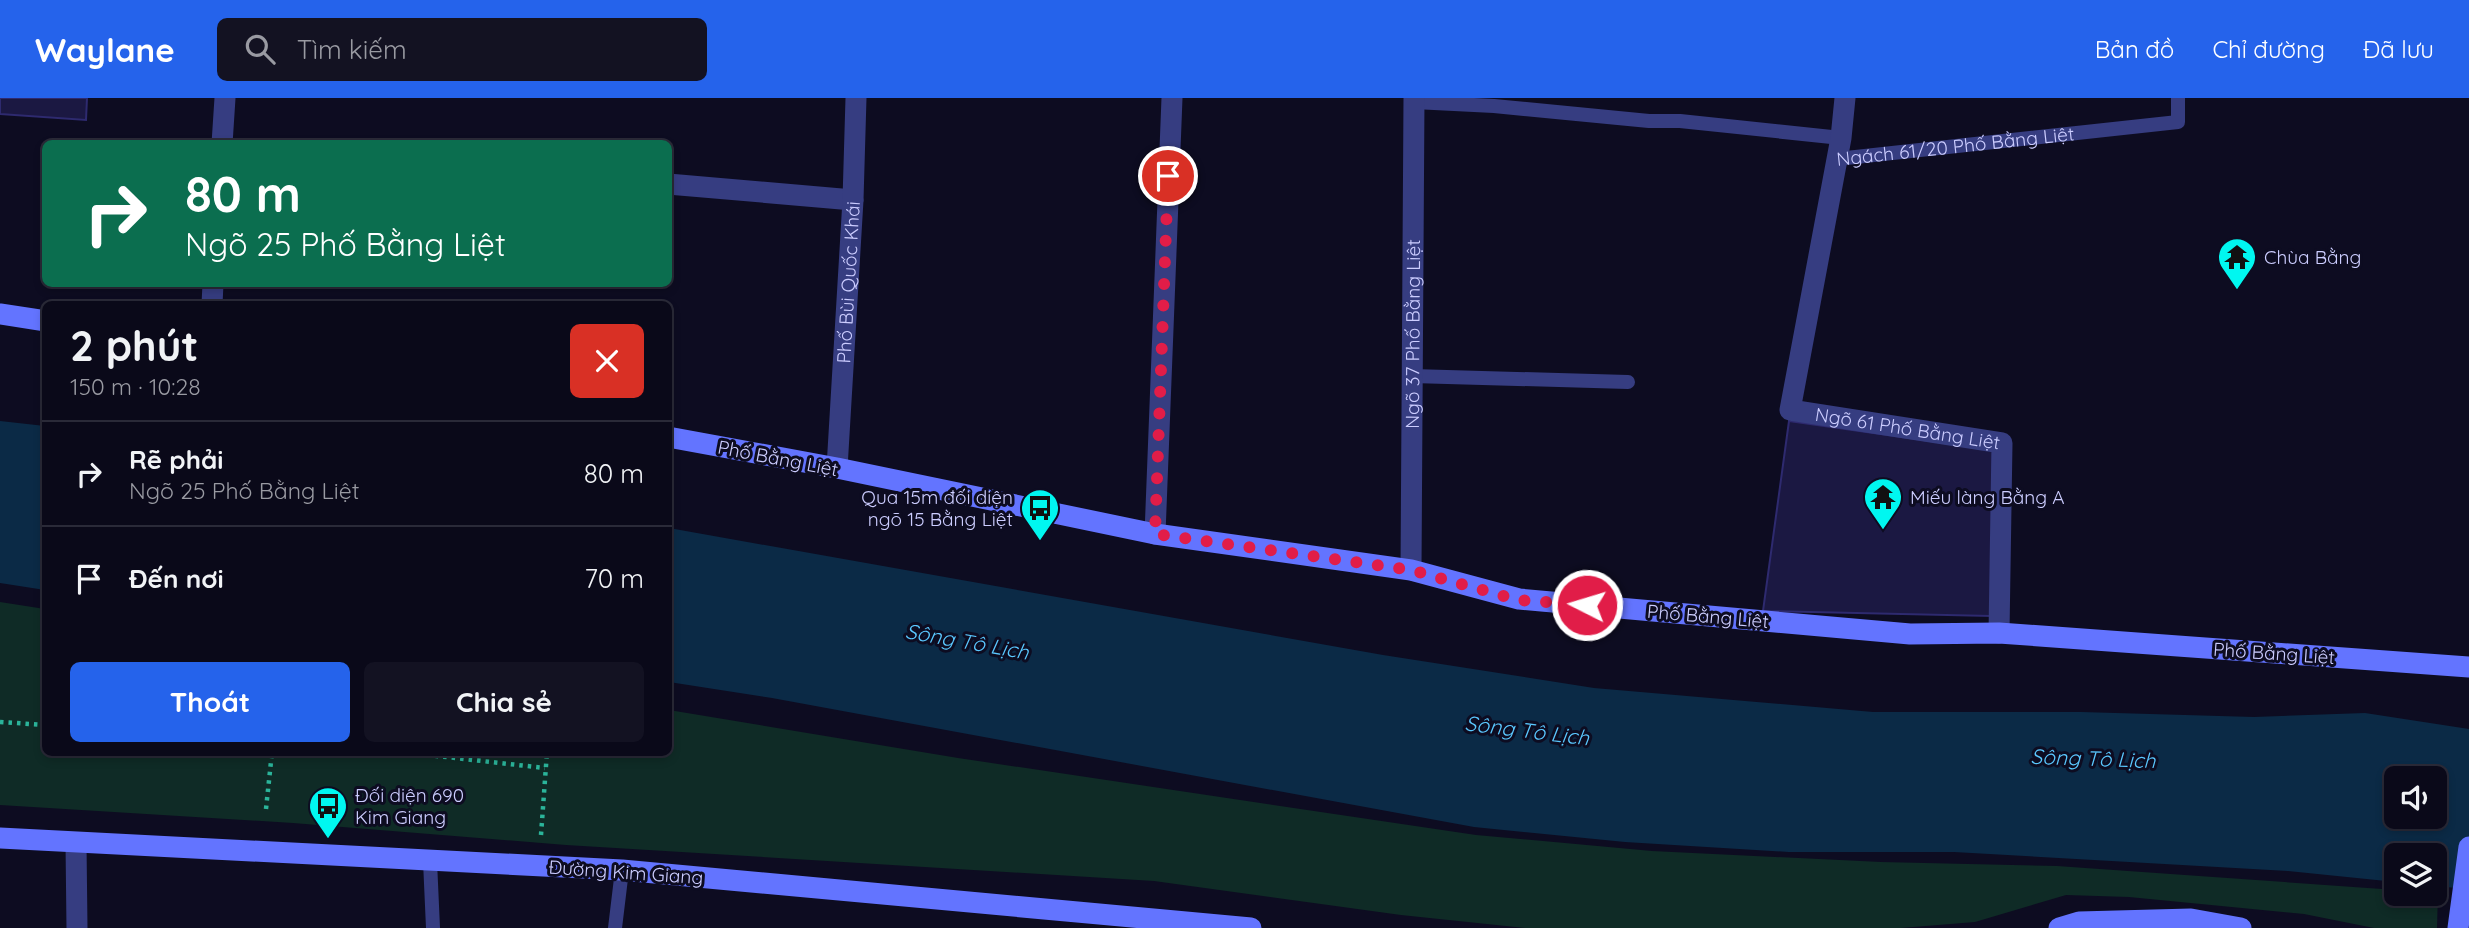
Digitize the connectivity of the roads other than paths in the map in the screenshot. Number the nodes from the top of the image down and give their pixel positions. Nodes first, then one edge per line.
1 (225, 98) edge
2 (856, 98) edge
3 (1172, 98) edge
4 (1845, 98) edge
5 (2178, 98) edge
6 (1414, 100) edge
7 (222, 140) edge
8 (1839, 149) junction
9 (672, 184) edge
10 (853, 201) junction
11 (0, 314) edge
12 (42, 320) edge
13 (1412, 376) junction
14 (1628, 382) dead end
15 (1790, 410) joint
16 (672, 438) edge
17 (837, 468) junction
18 (1155, 534) junction
19 (1411, 570) junction
20 (1999, 633) junction
21 (2469, 667) edge
22 (0, 838) edge
23 (76, 843) junction
24 (2469, 846) edge
25 (430, 861) junction
26 (622, 870) junction
27 (2190, 924) edge
28 (1239, 927) edge
29 (77, 928) edge
30 (433, 928) edge
31 (615, 928) edge
32 (2059, 928) edge
33 (2241, 928) edge
34 (2458, 928) edge

1 - 7 street
2 - 10 street, Phố Bùi Quốc Khái
3 - 18 street
4 - 8 street
5 - 8 lane, Ngách 61/20 Phố Bằng Liệt
6 - 8 lane
6 - 13 street, Ngõ 37 Phố Bằng Liệt
8 - 15 street, Ngách 61/20 Phố Bằng Liệt
9 - 10 street
10 - 17 street, Phố Bùi Quốc Khái
11 - 12 street
13 - 14 lane
13 - 19 street, Ngõ 37 Phố Bằng Liệt
15 - 20 street, Ngõ 61 Phố Bằng Liệt
16 - 17 street, Phố Bằng Liệt
17 - 18 street, Phố Bằng Liệt
18 - 19 street, Phố Bằng Liệt
19 - 20 street, Phố Bằng Liệt
20 - 21 street, Phố Bằng Liệt
22 - 23 street, Đường Kim Giang
23 - 25 street, Đường Kim Giang
23 - 29 street
24 - 34 street
25 - 26 street, Đường Kim Giang
25 - 30 lane
26 - 28 street, Đường Kim Giang
26 - 31 lane
27 - 32 street
27 - 33 street

